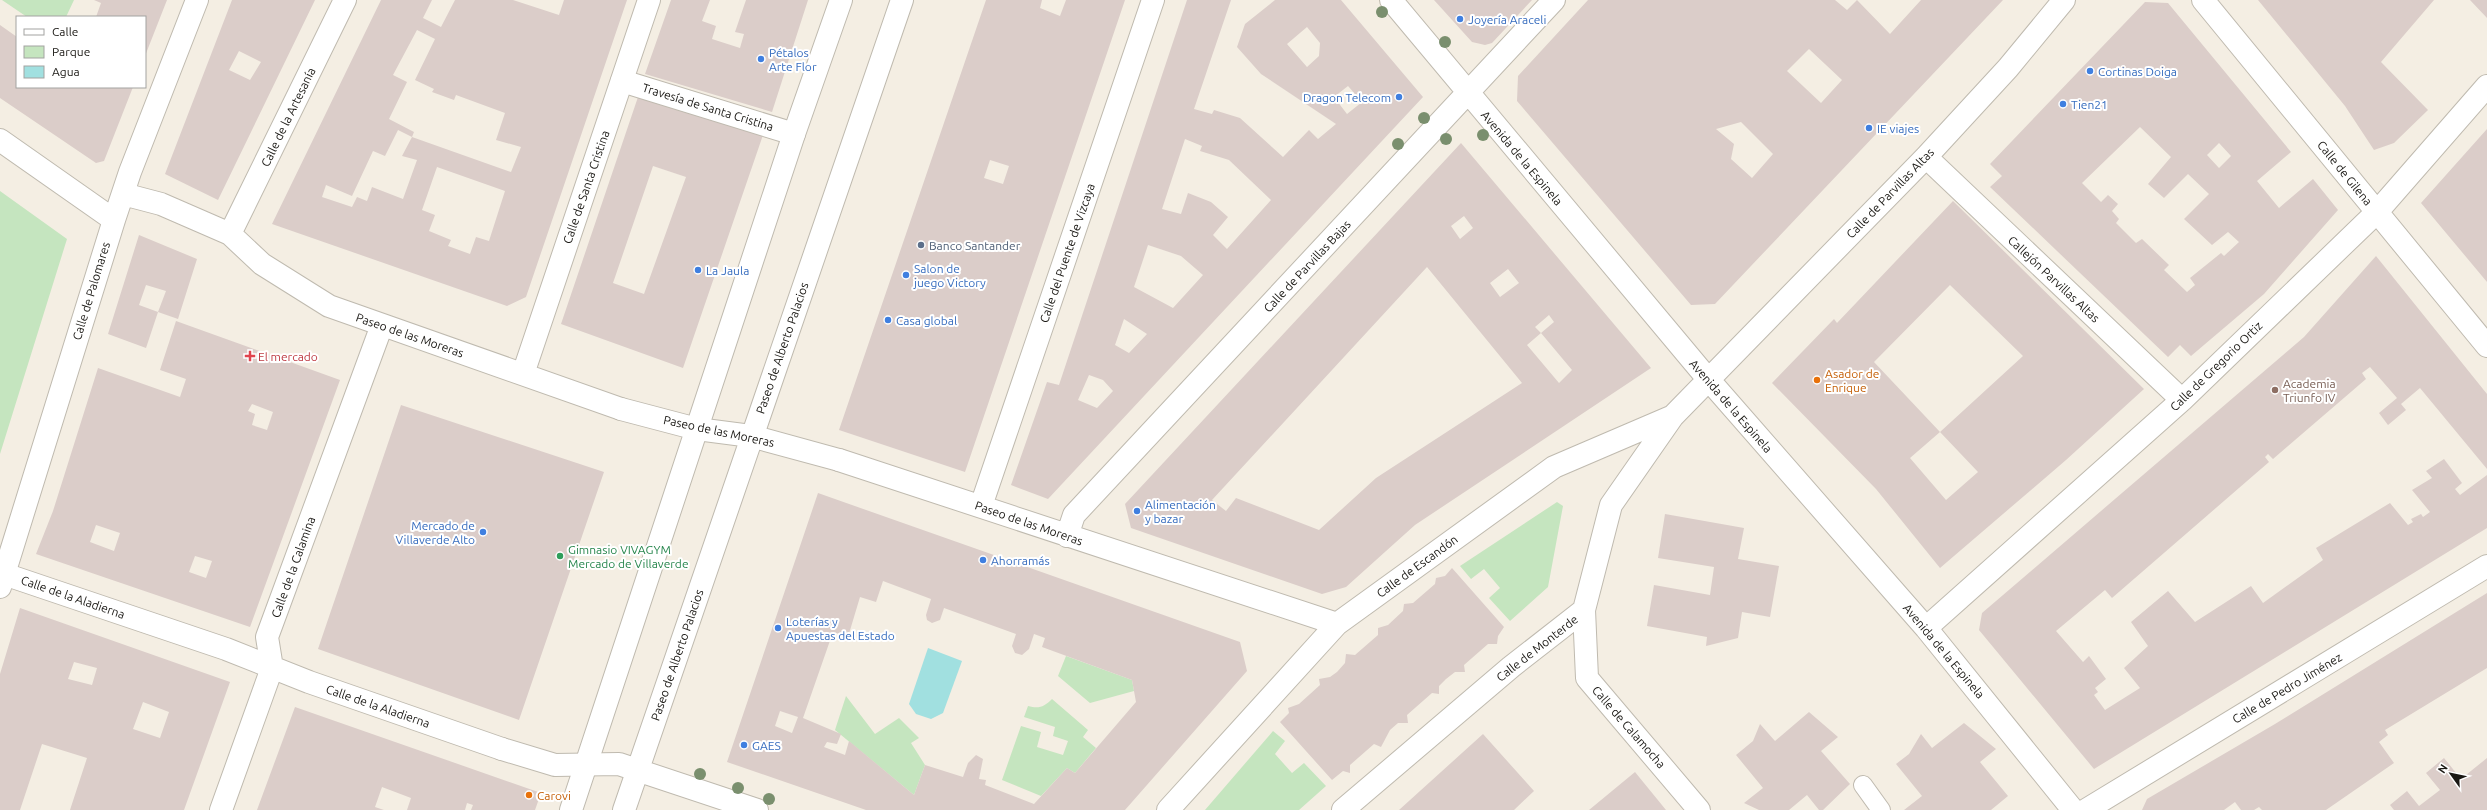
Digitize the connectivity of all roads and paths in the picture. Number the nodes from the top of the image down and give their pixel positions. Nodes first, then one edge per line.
1 (197, 0) edge
2 (345, 0) edge
3 (649, 0) edge
4 (840, 0) edge
5 (902, 0) edge
6 (1153, 0) edge
7 (1391, 0) edge
8 (1554, 0) edge
9 (2064, 0) edge
10 (2203, 0) edge
11 (622, 81) junction
12 (2487, 86) edge
13 (1468, 94) junction
14 (794, 134) junction
15 (0, 140) edge
16 (1926, 157) junction
17 (123, 194) junction
18 (2377, 212) junction
19 (114, 220) junction
20 (230, 234) junction
21 (382, 325) junction
22 (2487, 346) edge
23 (522, 374) junction
24 (1708, 379) junction
25 (2182, 400) junction
26 (1673, 416) junction
27 (697, 429) junction
28 (751, 436) junction
29 (981, 506) junction
30 (1067, 536) junction
31 (2487, 566) edge
32 (2, 580) edge
33 (1584, 610) junction
34 (1337, 624) junction
35 (1926, 628) junction
36 (272, 668) junction
37 (586, 763) junction
38 (638, 770) junction
39 (1863, 785) dead end
40 (221, 810) edge
41 (571, 810) edge
42 (624, 810) edge
43 (757, 810) edge
44 (1168, 810) edge
45 (1343, 810) edge
46 (1699, 810) edge
47 (1881, 810) edge
48 (2073, 810) edge
49 (2086, 810) edge

1 - 17 street, Calle de Palomares
2 - 20 street, Calle de la Artesanía
3 - 11 street, Calle de Santa Cristina
4 - 14 street
5 - 28 street, Paseo de Alberto Palacios
6 - 29 street, Calle del Puente de Vizcaya
7 - 13 street, Avenida de la Espinela
8 - 13 street, Calle de Parvillas Bajas
9 - 16 street, Calle de Parvillas Altas
10 - 18 street, Calle de Gilena
11 - 14 street, Travesía de Santa Cristina
11 - 23 street, Calle de Santa Cristina
12 - 18 street, Calle de Gregorio Ortiz
13 - 24 street, Avenida de la Espinela
13 - 30 street, Calle de Parvillas Bajas
14 - 27 street
15 - 19 street
16 - 24 street, Calle de Parvillas Altas
16 - 25 street, Callejón Parvillas Altas
17 - 19 street, Calle de Palomares
17 - 20 street, Paseo de las Moreras
18 - 22 street, Calle de Gilena
18 - 25 street, Calle de Gregorio Ortiz
19 - 32 street, Calle de Palomares
20 - 21 street, Paseo de las Moreras
21 - 23 street, Paseo de las Moreras
21 - 36 street, Calle de la Calamina
23 - 27 street, Paseo de las Moreras
24 - 26 street, Calle de Escandón
24 - 35 street, Avenida de la Espinela
25 - 35 street, Calle de Gregorio Ortiz
26 - 33 street, Calle de Monterde
26 - 34 street, Calle de Escandón
27 - 28 street, Paseo de las Moreras
27 - 37 street
28 - 29 street, Paseo de las Moreras
28 - 38 street, Paseo de Alberto Palacios
29 - 30 street, Paseo de las Moreras
30 - 34 street, Paseo de las Moreras
31 - 49 street, Calle de Pedro Jiménez
32 - 36 street, Calle de la Aladierna
33 - 45 street, Calle de Monterde
33 - 46 street, Calle de Calamocha
34 - 44 street, Calle de Escandón
35 - 48 street, Avenida de la Espinela
36 - 37 street, Calle de la Aladierna
36 - 40 street, Calle de la Calamina
37 - 38 street, Calle de la Aladierna
37 - 41 street
38 - 42 street, Paseo de Alberto Palacios
38 - 43 street, Calle de la Aladierna
39 - 47 lane

